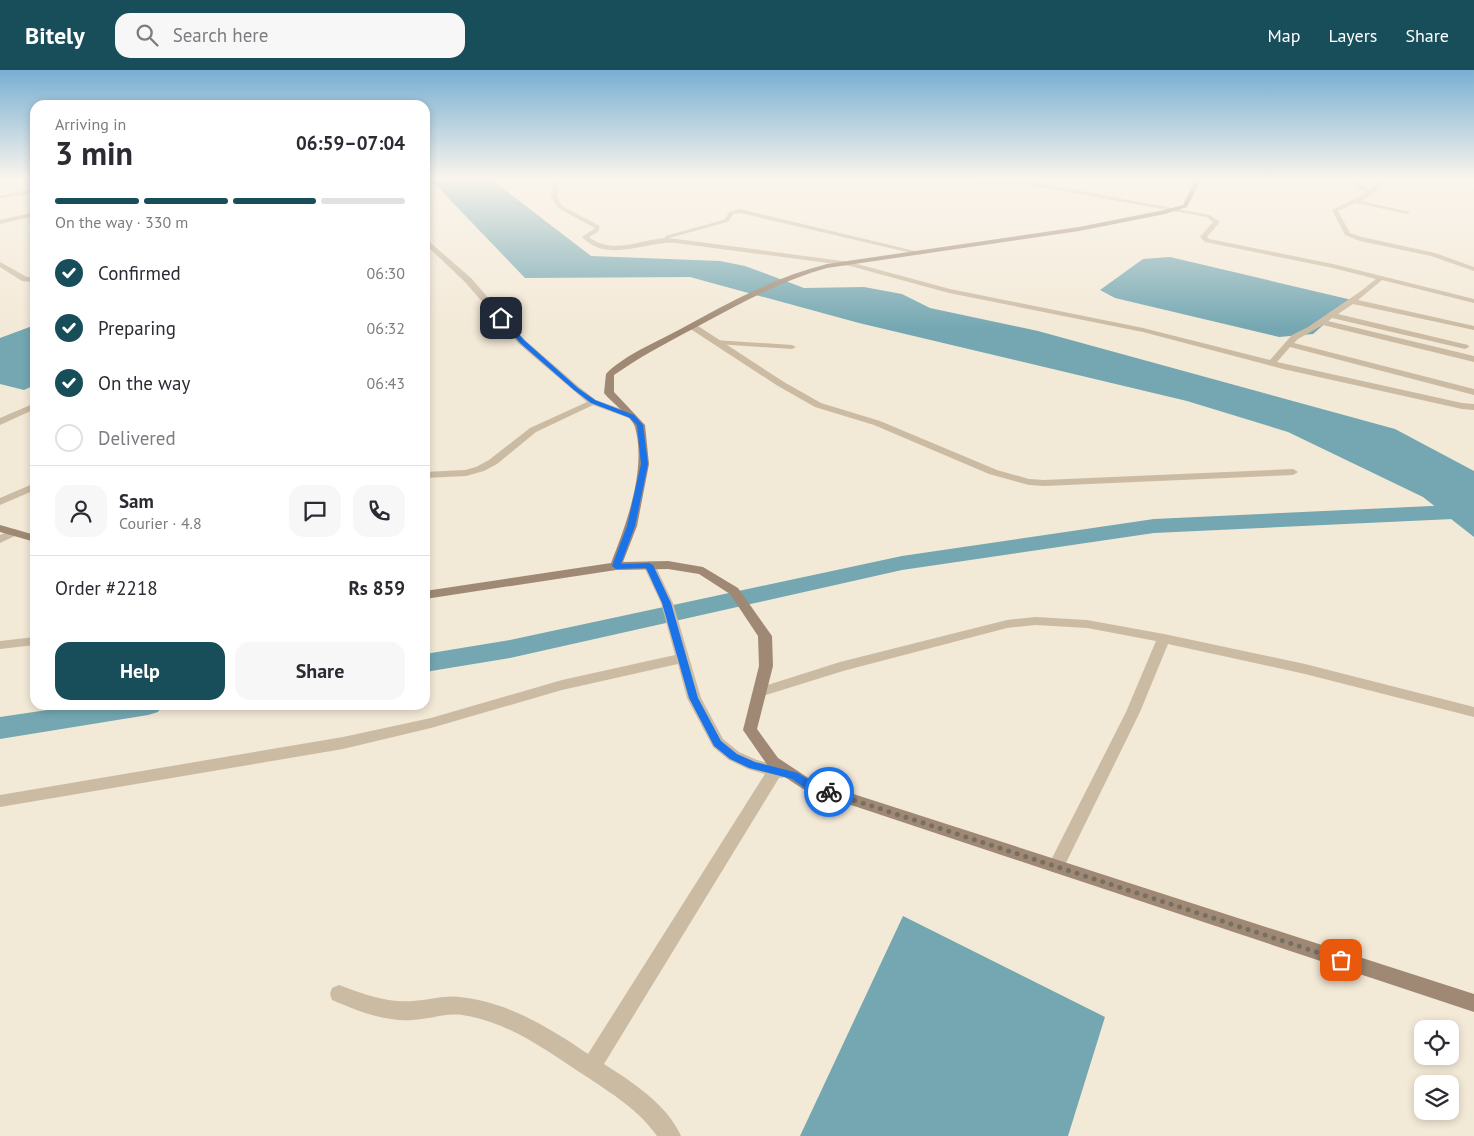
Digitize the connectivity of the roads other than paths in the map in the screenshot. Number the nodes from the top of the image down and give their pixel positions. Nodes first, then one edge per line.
1 (596, 230) edge
2 (695, 230) edge
3 (820, 230) edge
4 (1074, 230) edge
5 (1210, 230) edge
6 (1345, 230) edge
7 (652, 242) junction
8 (430, 245) edge
9 (920, 253) junction
10 (0, 264) edge
11 (850, 264) junction
12 (1474, 269) edge
13 (1381, 278) junction
14 (30, 280) edge
15 (1350, 301) junction
16 (1474, 301) edge
17 (1330, 315) junction
18 (1321, 322) junction
19 (692, 326) junction
20 (1474, 328) edge
21 (717, 342) junction
22 (1288, 344) junction
23 (792, 347) dead end
24 (1465, 347) dead end
25 (1474, 359) edge
26 (1272, 363) junction
27 (1474, 392) edge
28 (593, 402) junction
29 (1474, 407) edge
30 (30, 408) edge
31 (632, 416) junction
32 (0, 422) edge
33 (1292, 472) dead end
34 (430, 475) edge
35 (30, 488) edge
36 (0, 502) edge
37 (0, 528) edge
38 (15, 532) junction
39 (30, 537) edge
40 (0, 540) edge
41 (649, 565) junction
42 (616, 566) junction
43 (430, 594) edge
44 (1164, 638) junction
45 (30, 642) edge
46 (0, 645) edge
47 (683, 658) junction
48 (760, 692) junction
49 (1474, 713) edge
50 (775, 771) junction
51 (795, 776) junction
52 (0, 801) edge
53 (1056, 866) junction
54 (338, 994) dead end
55 (1474, 1003) edge
56 (591, 1067) junction
57 (670, 1136) edge

1 - 7 street
2 - 7 street
3 - 9 street
4 - 9 main road
5 - 13 street
6 - 12 street
7 - 11 street
8 - 28 street
9 - 11 main road
10 - 14 street
11 - 19 main road
11 - 26 street
13 - 15 street
13 - 16 street
15 - 17 street
15 - 20 street
17 - 18 street
17 - 24 street
18 - 22 street
18 - 25 street
19 - 21 street
19 - 31 main road
21 - 23 street
21 - 33 street
22 - 26 street
22 - 27 street
26 - 29 street
28 - 31 street
28 - 34 street
30 - 32 street
31 - 42 main road
35 - 36 street
37 - 38 main road
38 - 39 main road
38 - 40 street
41 - 42 main road
41 - 47 street
41 - 48 main road
42 - 43 main road
44 - 48 street
44 - 49 street
44 - 53 street
45 - 46 street
47 - 50 street
47 - 52 street
48 - 51 main road
50 - 51 street
50 - 56 street
51 - 53 main road
53 - 55 main road
54 - 56 street
56 - 57 street

